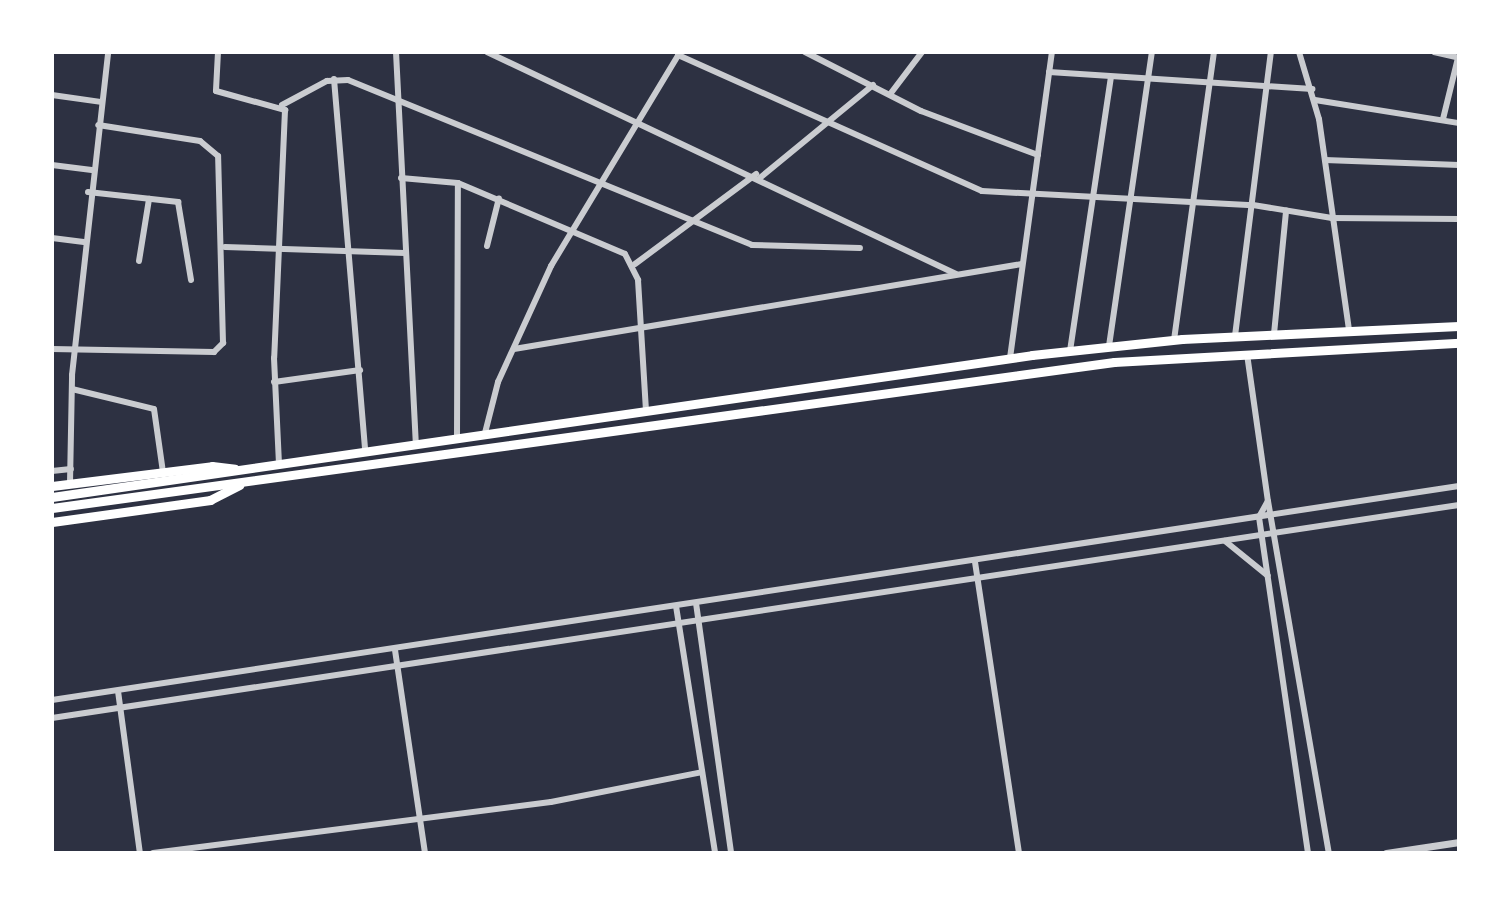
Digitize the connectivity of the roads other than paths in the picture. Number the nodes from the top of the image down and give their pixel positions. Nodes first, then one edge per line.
1 (108, 52) edge
2 (218, 52) edge
3 (396, 52) edge
4 (487, 52) edge
5 (805, 52) edge
6 (922, 52) edge
7 (1052, 52) edge
8 (1152, 52) edge
9 (1214, 52) edge
10 (1271, 52) edge
11 (1299, 52) edge
12 (1434, 52) edge
13 (679, 53) edge
14 (1458, 58) edge
15 (1049, 72) junction
16 (1111, 77) junction
17 (334, 79) junction
18 (1147, 79) junction
19 (1209, 83) junction
20 (873, 85) junction
21 (1267, 86) junction
22 (1312, 89) junction
23 (891, 93) junction
24 (52, 95) edge
25 (397, 95) junction
26 (1315, 100) junction
27 (101, 102) junction
28 (282, 105) junction
29 (639, 118) junction
30 (1443, 119) junction
31 (1459, 123) edge
32 (98, 125) junction
33 (831, 126) junction
34 (1038, 155) junction
35 (1325, 160) junction
36 (52, 165) edge
37 (1459, 165) edge
38 (92, 170) junction
39 (758, 175) junction
40 (401, 178) junction
41 (603, 179) junction
42 (458, 183) junction
43 (88, 192) junction
44 (1033, 197) junction
45 (499, 198) junction
46 (149, 199) junction
47 (1091, 199) junction
48 (1131, 200) junction
49 (1190, 203) junction
50 (1253, 205) junction
51 (1286, 211) junction
52 (1332, 218) junction
53 (1459, 219) edge
54 (695, 220) junction
55 (574, 228) junction
56 (52, 238) edge
57 (84, 242) junction
58 (280, 244) junction
59 (487, 246) dead end
60 (225, 247) junction
61 (860, 248) dead end
62 (405, 253) junction
63 (349, 255) junction
64 (139, 261) dead end
65 (635, 264) junction
66 (1022, 264) junction
67 (956, 274) junction
68 (191, 280) dead end
69 (1459, 326) edge
70 (639, 329) junction
71 (1349, 331) junction
72 (1274, 334) junction
73 (1235, 336) junction
74 (1174, 340) junction
75 (1459, 343) edge
76 (1109, 346) junction
77 (52, 349) edge
78 (514, 349) junction
79 (74, 351) junction
80 (1070, 351) junction
81 (1247, 354) junction
82 (1010, 358) junction
83 (360, 370) junction
84 (274, 382) junction
85 (72, 389) junction
86 (646, 410) junction
87 (485, 433) junction
88 (457, 437) junction
89 (416, 444) junction
90 (365, 452) junction
91 (279, 465) junction
92 (71, 469) junction
93 (241, 470) junction
94 (52, 471) edge
95 (163, 472) junction
96 (70, 483) junction
97 (241, 483) junction
98 (52, 486) edge
99 (1459, 486) edge
100 (52, 497) edge
101 (1268, 501) junction
102 (1459, 505) edge
103 (52, 508) edge
104 (1275, 514) junction
105 (1259, 517) junction
106 (52, 522) edge
107 (1278, 532) junction
108 (1263, 535) junction
109 (1225, 541) junction
110 (975, 562) junction
111 (1269, 577) junction
112 (976, 579) junction
113 (696, 603) junction
114 (676, 606) junction
115 (698, 622) junction
116 (679, 626) junction
117 (395, 650) junction
118 (397, 666) junction
119 (118, 691) junction
120 (52, 700) edge
121 (120, 708) junction
122 (52, 718) edge
123 (702, 772) junction
124 (420, 817) junction
125 (1459, 842) edge
126 (140, 853) edge
127 (153, 853) edge
128 (425, 853) edge
129 (715, 853) edge
130 (731, 853) edge
131 (1019, 853) edge
132 (1308, 853) edge
133 (1329, 853) edge
134 (1386, 853) edge

1 - 27 street
2 - 28 street
3 - 25 street
4 - 29 street
5 - 20 street
6 - 23 street
7 - 15 street
8 - 18 street
9 - 19 street
10 - 21 street
11 - 22 street
12 - 14 street
13 - 29 street
13 - 33 street
14 - 30 street
15 - 16 street
15 - 34 street
16 - 18 street
16 - 47 street
17 - 25 street
17 - 28 street
17 - 63 street
18 - 19 street
18 - 48 street
19 - 21 street
19 - 49 street
20 - 23 street
20 - 33 street
21 - 22 street
21 - 50 street
22 - 26 street
23 - 34 street
24 - 27 street
25 - 40 street
25 - 41 street
26 - 30 street
26 - 35 street
27 - 32 street
28 - 58 street
29 - 39 street
29 - 41 street
30 - 31 street
32 - 38 street
32 - 60 street
33 - 39 street
33 - 44 street
34 - 44 street
35 - 37 street
35 - 52 street
36 - 38 street
38 - 43 street
39 - 54 street
39 - 67 street
40 - 42 street
40 - 62 street
41 - 54 street
41 - 55 street
42 - 45 street
42 - 88 street
43 - 46 street
43 - 57 street
44 - 47 street
44 - 66 street
45 - 55 street
45 - 59 street
46 - 64 street
46 - 68 street
47 - 48 street
47 - 80 street
48 - 49 street
48 - 76 street
49 - 50 street
49 - 74 street
50 - 51 street
50 - 73 street
51 - 52 street
51 - 72 street
52 - 53 street
52 - 71 street
54 - 61 street
54 - 65 street
55 - 65 street
55 - 78 street
56 - 57 street
57 - 79 street
58 - 60 street
58 - 63 street
58 - 84 street
60 - 79 street
62 - 63 street
62 - 89 street
63 - 83 street
65 - 70 street
66 - 67 street
66 - 82 street
67 - 70 street
69 - 71 highway
70 - 78 street
70 - 86 street
71 - 72 highway
72 - 73 highway
73 - 74 highway
74 - 76 highway
75 - 81 highway
76 - 80 highway
77 - 79 street
78 - 87 street
79 - 85 street
80 - 82 highway
81 - 97 highway
81 - 101 street
82 - 86 highway
83 - 84 street
83 - 90 street
84 - 91 street
85 - 92 street
85 - 95 street
86 - 87 highway
87 - 88 highway
88 - 89 highway
89 - 90 highway
90 - 91 highway
91 - 93 highway
92 - 94 street
92 - 96 street
93 - 95 highway
93 - 100 highway
95 - 96 highway
96 - 98 highway
97 - 103 highway
97 - 106 highway
99 - 104 street
101 - 104 street
101 - 105 street
102 - 107 street
104 - 105 street
104 - 107 street
105 - 108 street
105 - 110 street
107 - 108 street
107 - 133 street
108 - 109 street
108 - 111 street
109 - 111 street
109 - 112 street
110 - 112 street
110 - 113 street
111 - 132 street
112 - 115 street
112 - 131 street
113 - 114 street
113 - 115 street
114 - 116 street
114 - 117 street
115 - 116 street
115 - 130 street
116 - 118 street
116 - 123 street
117 - 118 street
117 - 119 street
118 - 121 street
118 - 124 street
119 - 120 street
119 - 121 street
121 - 122 street
121 - 126 street
123 - 124 street
123 - 129 street
124 - 127 street
124 - 128 street
125 - 134 street

